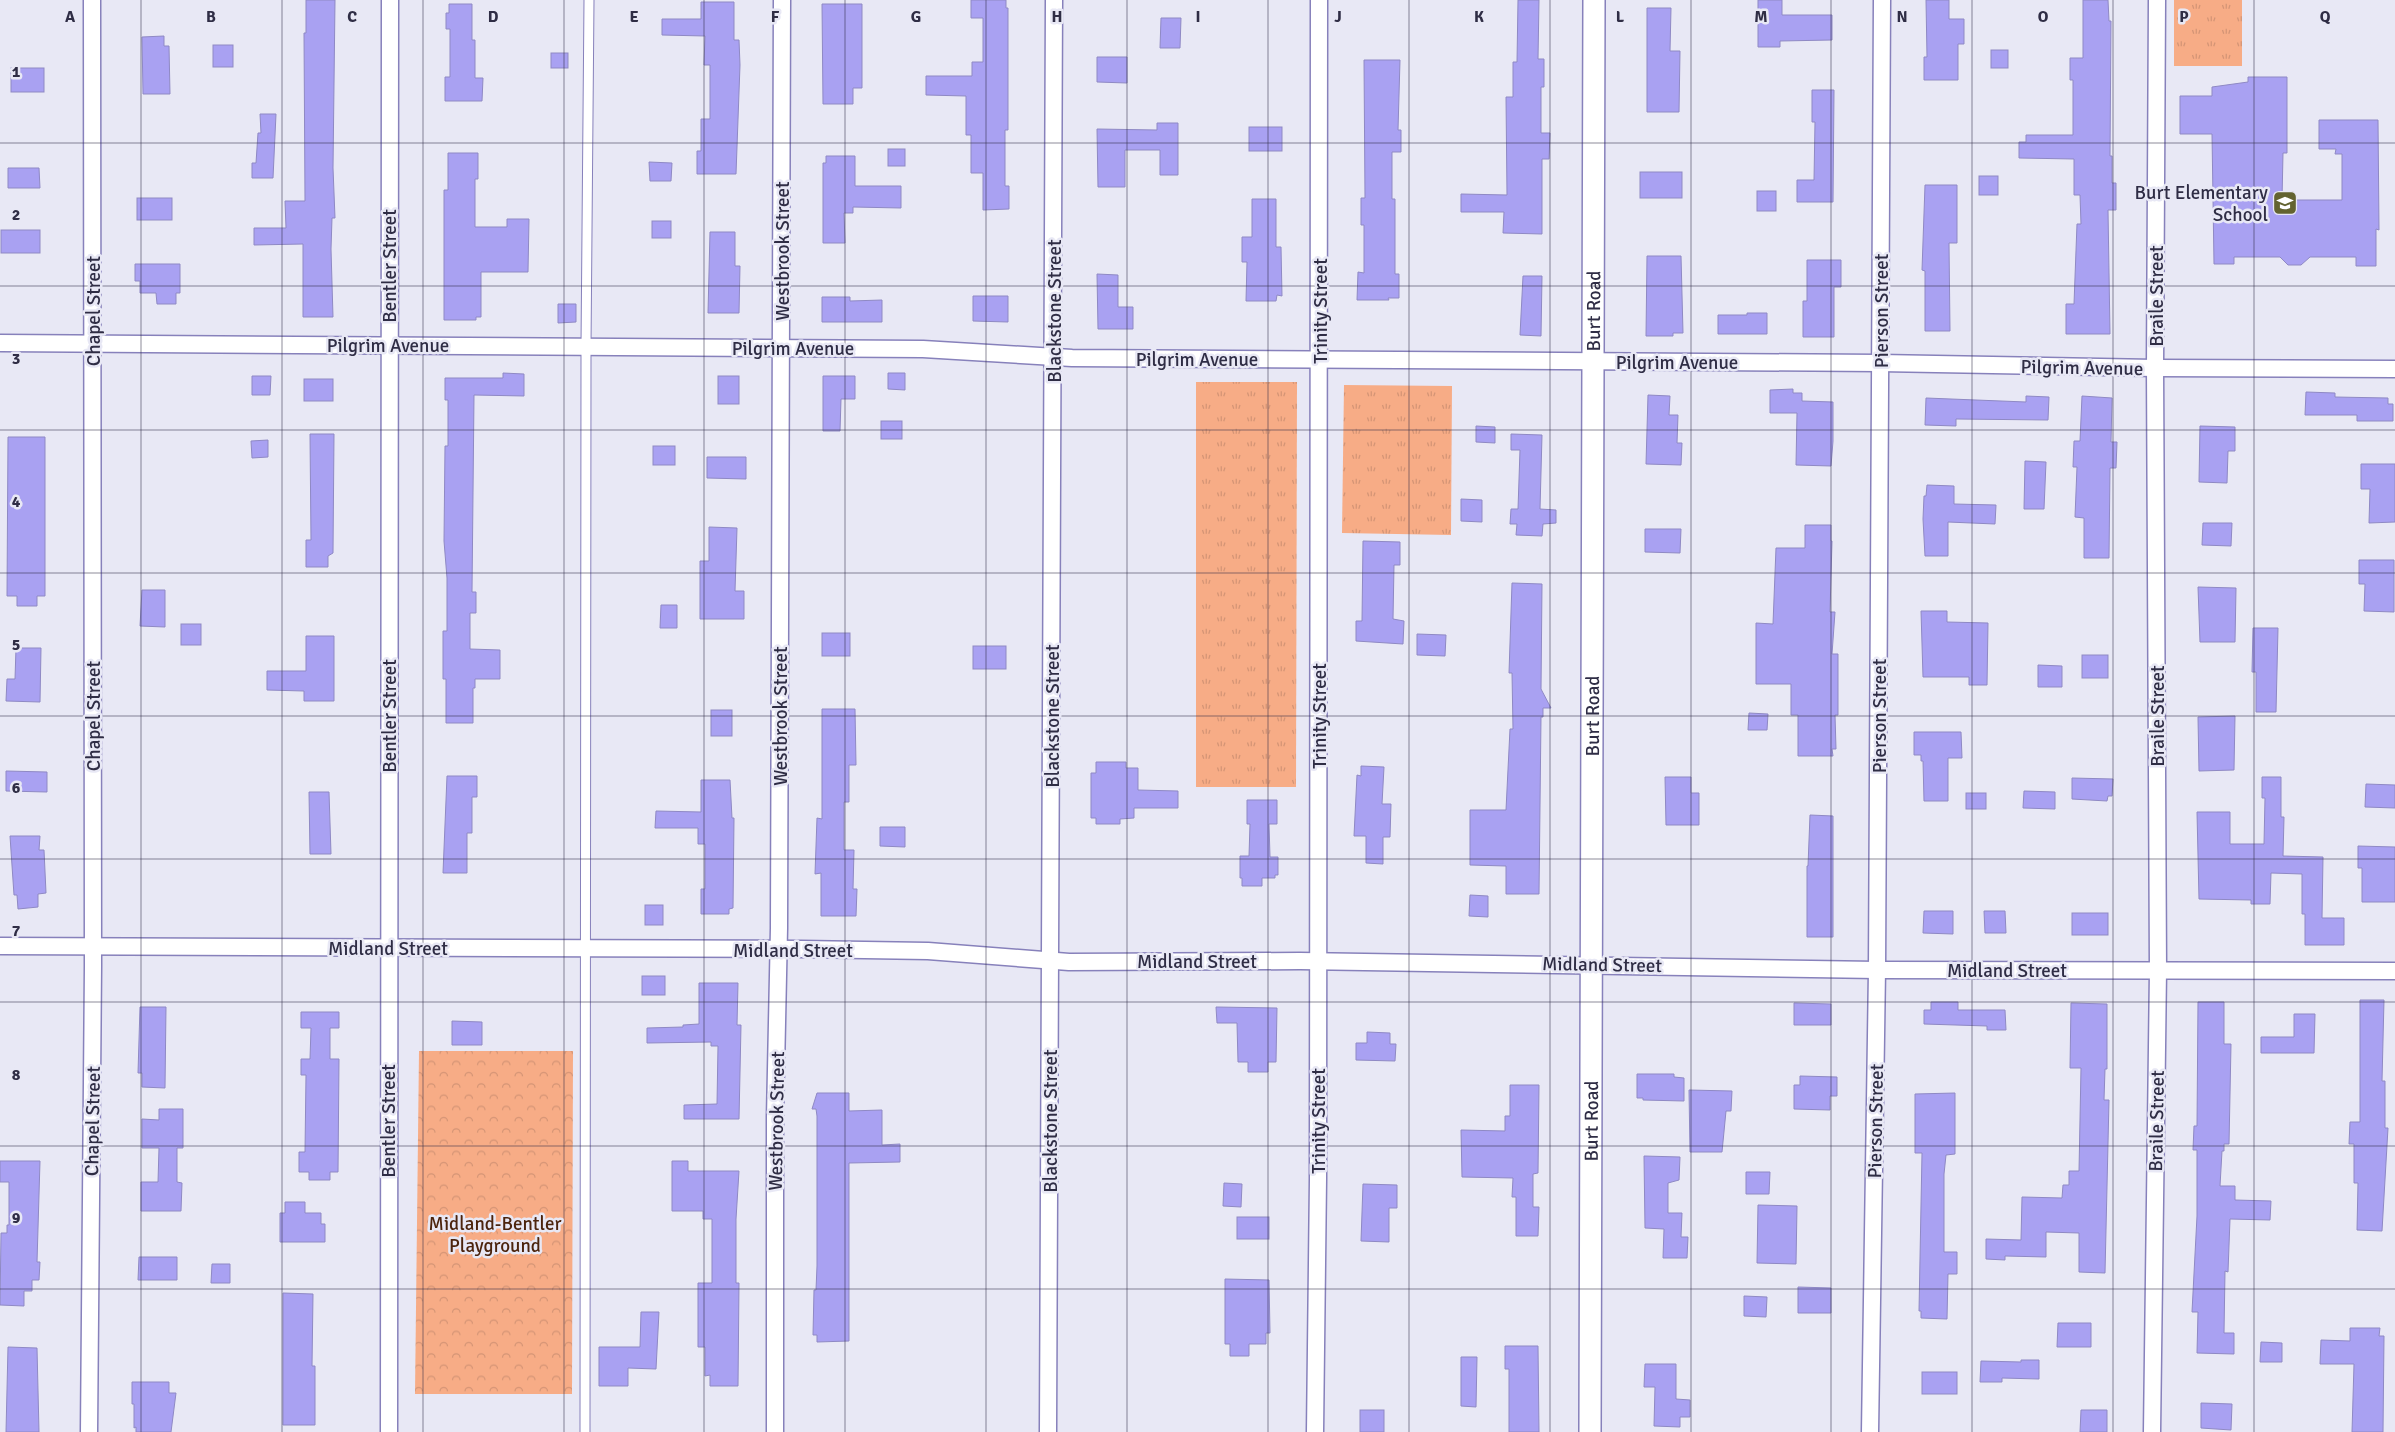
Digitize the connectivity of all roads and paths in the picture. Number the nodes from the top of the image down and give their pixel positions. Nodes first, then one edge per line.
1 (92, 0) edge
2 (390, 0) edge
3 (589, 0) edge
4 (782, 0) edge
5 (1054, 0) edge
6 (1319, 0) edge
7 (1594, 0) edge
8 (1882, 0) edge
9 (2157, 0) edge
10 (0, 343) edge
11 (93, 344) junction
12 (389, 345) junction
13 (586, 347) junction
14 (782, 349) junction
15 (1053, 356) junction
16 (1320, 360) junction
17 (1592, 362) junction
18 (1880, 363) junction
19 (2155, 368) junction
20 (2395, 369) edge
21 (0, 946) edge
22 (93, 947) junction
23 (388, 948) junction
24 (585, 949) junction
25 (779, 950) junction
26 (1051, 960) junction
27 (1318, 961) junction
28 (1591, 964) junction
29 (1878, 970) junction
30 (2158, 970) junction
31 (2395, 971) edge
32 (89, 1432) edge
33 (389, 1432) edge
34 (586, 1432) edge
35 (776, 1432) edge
36 (1048, 1432) edge
37 (1315, 1432) edge
38 (1590, 1432) edge
39 (1870, 1432) edge
40 (2152, 1432) edge

1 - 11 street, Chapel Street
2 - 12 street, Bentler Street
3 - 13 lane
4 - 14 street, Westbrook Street
5 - 15 street, Blackstone Street
6 - 16 street, Trinity Street
7 - 17 street, Burt Road
8 - 18 street, Pierson Street
9 - 19 street, Braile Street
10 - 11 street, Pilgrim Avenue
11 - 12 street, Pilgrim Avenue
11 - 22 street, Chapel Street
12 - 13 street, Pilgrim Avenue
12 - 23 street, Bentler Street
13 - 14 street, Pilgrim Avenue
13 - 24 lane
14 - 15 street, Pilgrim Avenue
14 - 25 street, Westbrook Street
15 - 16 street, Pilgrim Avenue
15 - 26 street, Blackstone Street
16 - 17 street, Pilgrim Avenue
16 - 27 street, Trinity Street
17 - 18 street, Pilgrim Avenue
17 - 28 street, Burt Road
18 - 19 street, Pilgrim Avenue
18 - 29 street, Pierson Street
19 - 20 street, Pilgrim Avenue
19 - 30 street, Braile Street
21 - 22 street, Midland Street
22 - 23 street, Midland Street
22 - 32 street, Chapel Street
23 - 24 street, Midland Street
23 - 33 street, Bentler Street
24 - 25 street, Midland Street
24 - 34 lane
25 - 26 street, Midland Street
25 - 35 street, Westbrook Street
26 - 27 street, Midland Street
26 - 36 street, Blackstone Street
27 - 28 street, Midland Street
27 - 37 street, Trinity Street
28 - 29 street, Midland Street
28 - 38 street, Burt Road
29 - 30 street, Midland Street
29 - 39 street, Pierson Street
30 - 31 street, Midland Street
30 - 40 street, Braile Street

